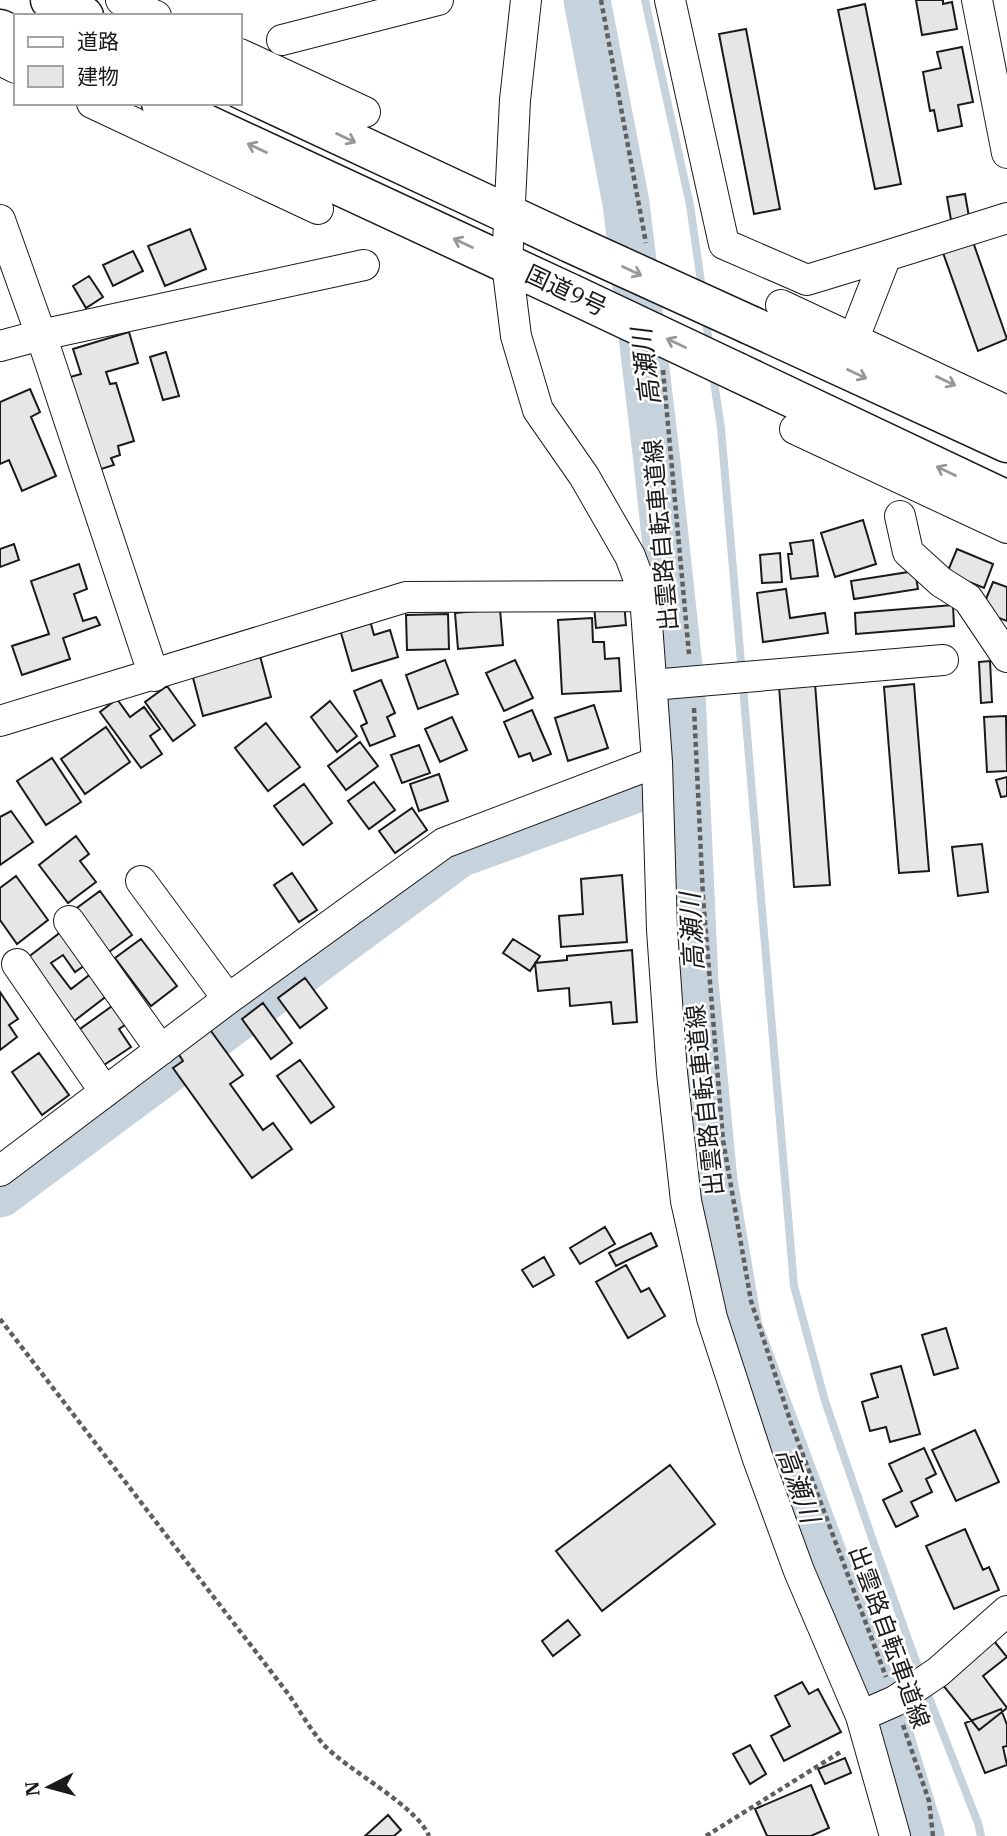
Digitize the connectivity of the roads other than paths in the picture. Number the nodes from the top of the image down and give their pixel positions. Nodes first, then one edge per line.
1 (50, 0) edge
2 (121, 0) edge
3 (438, 0) edge
4 (526, 0) edge
5 (670, 0) edge
6 (977, 0) edge
7 (80, 14) edge
8 (152, 14) edge
9 (282, 40) dead end
10 (242, 55) edge
11 (242, 90) edge
12 (102, 105) edge
13 (365, 112) dead end
14 (151, 115) edge
15 (1007, 153) edge
16 (318, 209) dead end
17 (509, 214) junction
18 (1007, 218) edge
19 (0, 220) edge
20 (886, 256) junction
21 (507, 264) junction
22 (364, 265) dead end
23 (765, 315) junction
24 (41, 335) junction
25 (847, 335) junction
26 (792, 345) junction
27 (0, 346) edge
28 (1007, 411) edge
29 (807, 419) junction
30 (1007, 443) edge
31 (1007, 500) edge
32 (900, 516) dead end
33 (1007, 528) edge
34 (645, 596) junction
35 (1007, 657) edge
36 (943, 660) dead end
37 (154, 676) junction
38 (652, 685) junction
39 (0, 721) edge
40 (657, 762) junction
41 (141, 881) dead end
42 (69, 922) dead end
43 (17, 964) dead end
44 (229, 999) junction
45 (161, 1050) junction
46 (105, 1092) junction
47 (0, 1171) edge
48 (1007, 1611) edge
49 (864, 1726) junction
50 (895, 1836) edge

1 - 7 highway
2 - 8 street
3 - 9 street
4 - 17 street
5 - 20 street
6 - 15 street
10 - 13 street
11 -> 17 highway, 国道9号
12 - 14 street
14 - 16 street
21 -> 14 highway, 国道9号
17 - 21 street
17 -> 23 highway, 国道9号, bridge
18 - 20 street
19 - 24 street
20 - 25 street
29 -> 21 highway, 国道9号, bridge
21 - 34 street
22 - 24 street
23 - 25 street
23 - 26 highway, 国道9号
24 - 27 street
24 - 37 street
25 - 26 street
25 -> 28 street
26 -> 30 highway, 国道9号
31 -> 29 highway, 国道9号
29 - 33 street
32 - 35 street
34 - 37 street
34 - 38 street
36 - 38 street
37 - 39 street
38 - 40 street
40 - 44 street
40 - 49 street
41 - 44 street
42 - 45 street
43 - 46 street
44 - 45 street
45 - 46 street
46 - 47 street
48 - 49 street
49 - 50 street

